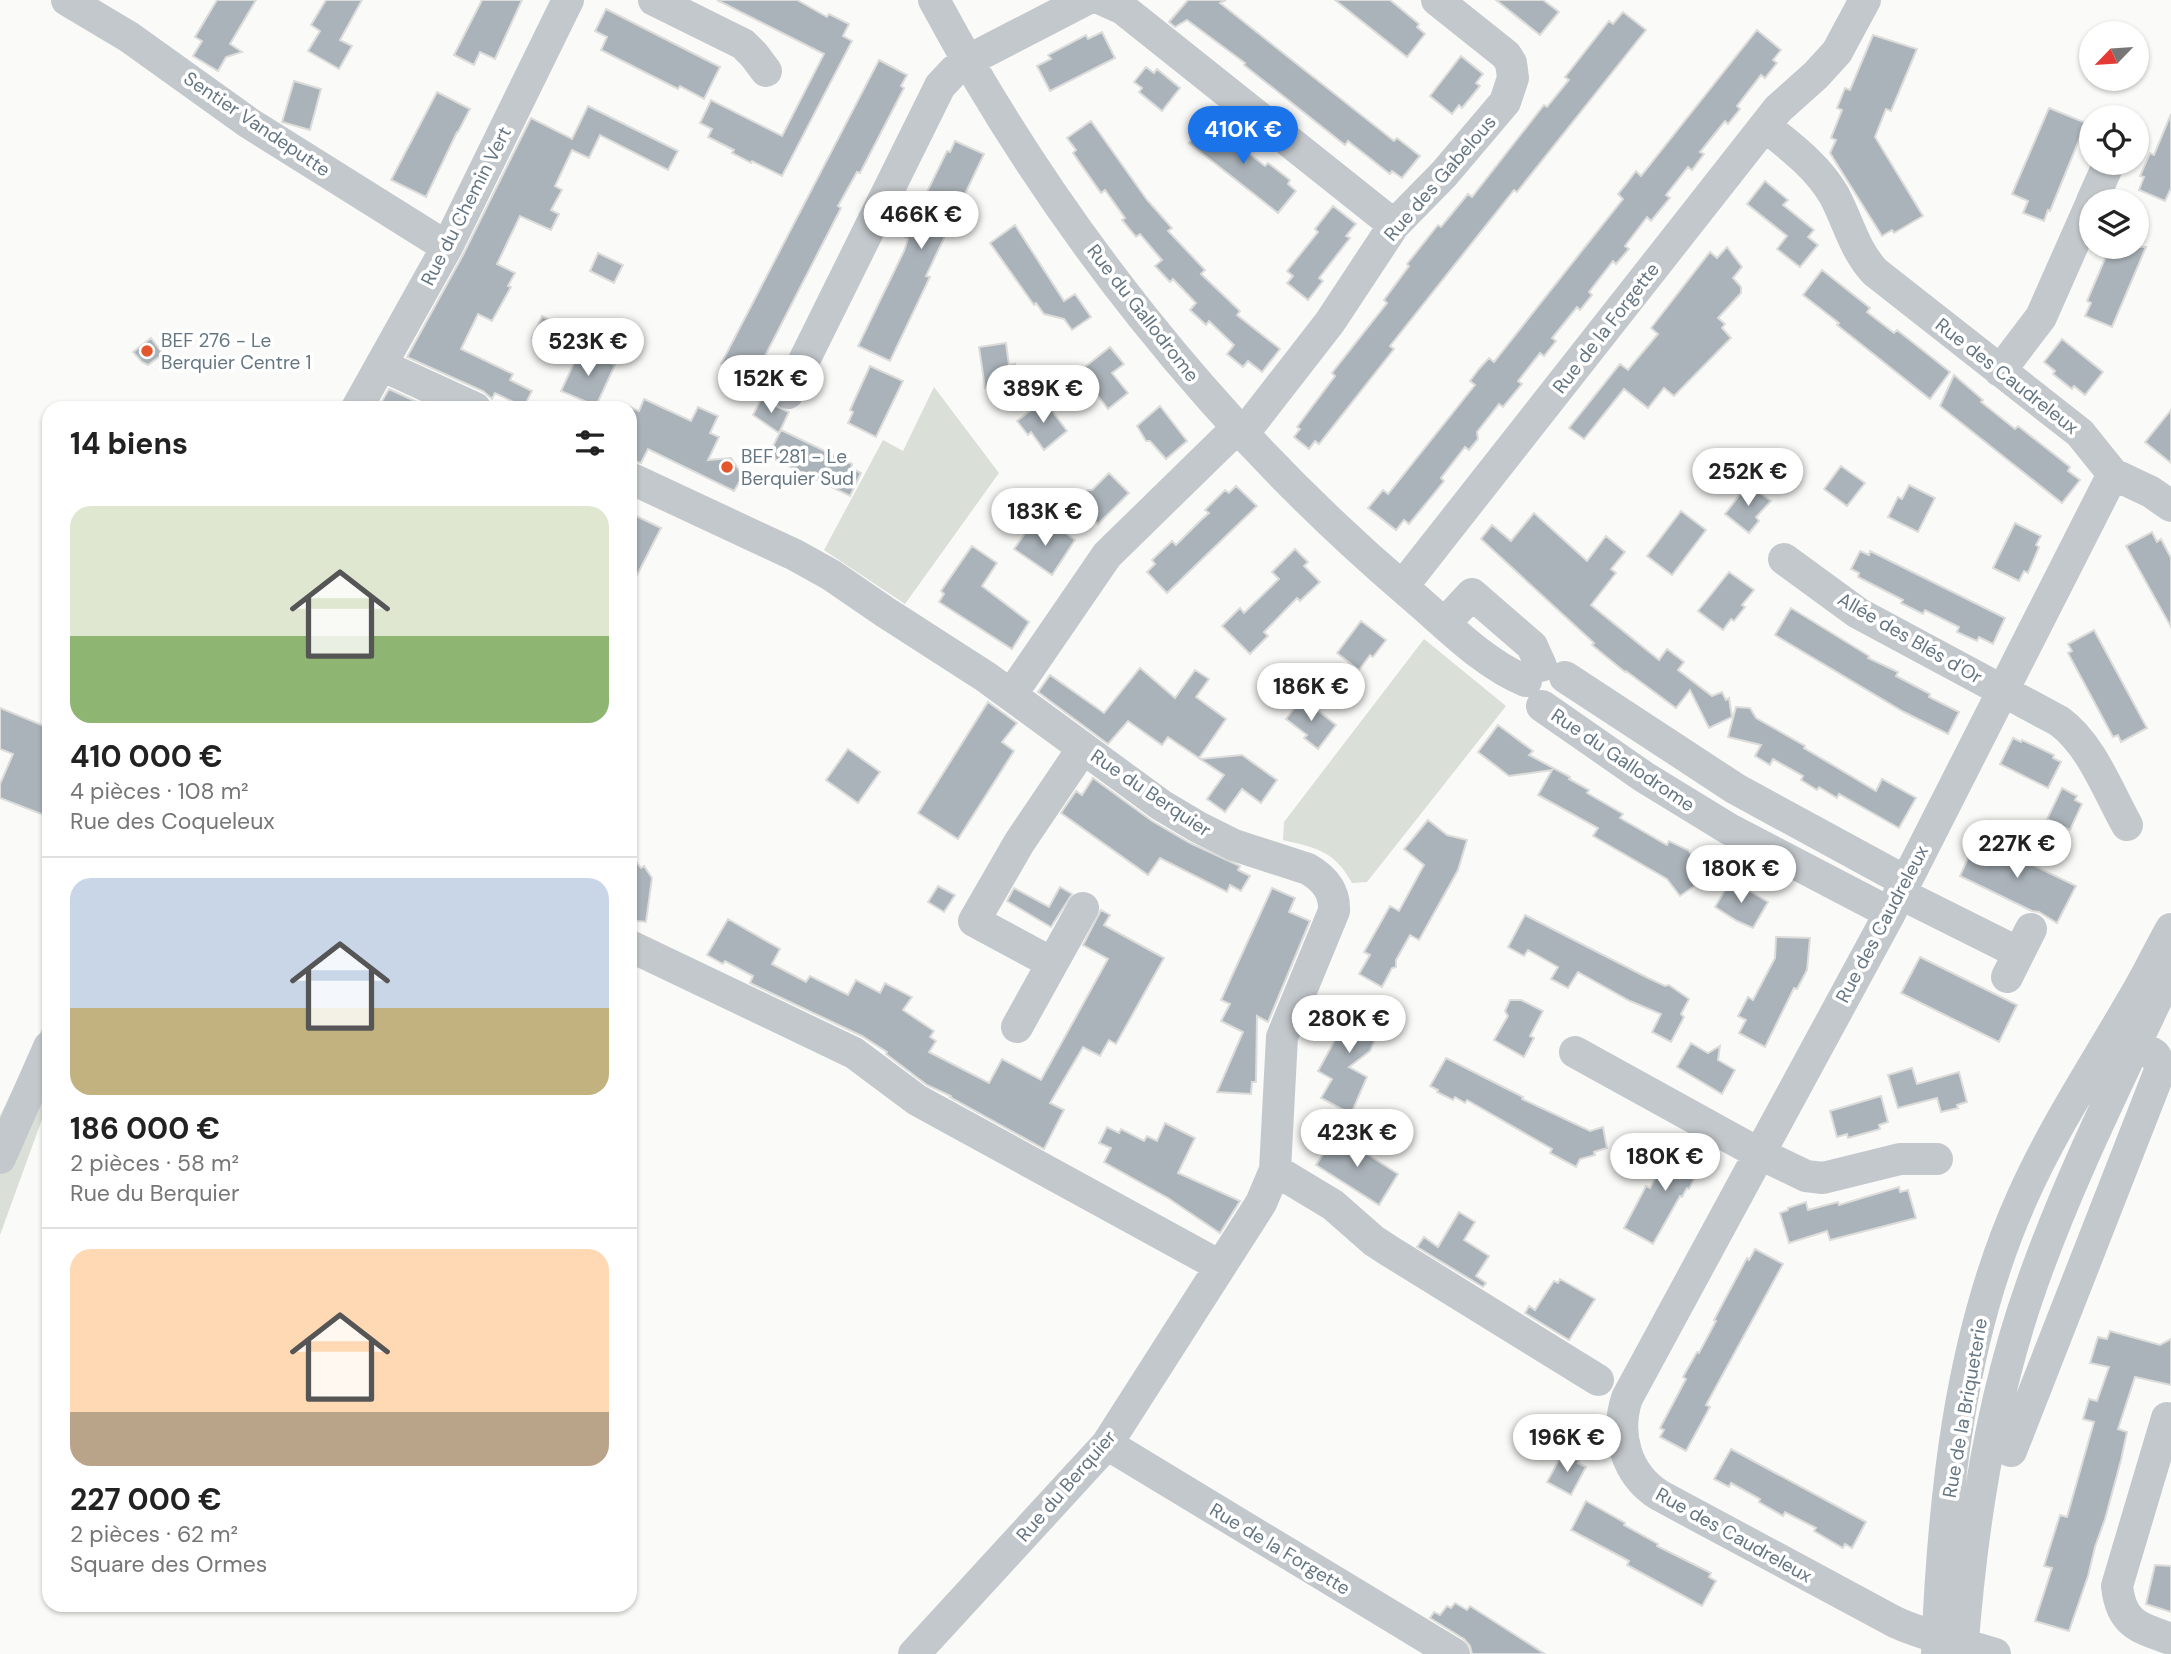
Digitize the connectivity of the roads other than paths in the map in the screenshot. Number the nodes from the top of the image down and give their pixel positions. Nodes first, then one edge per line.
1 (67, 0) edge
2 (568, 0) edge
3 (654, 0) edge
4 (934, 0) edge
5 (1085, 0) edge
6 (1103, 0) edge
7 (1437, 0) edge
8 (1865, 0) edge
9 (967, 61) junction
10 (766, 71) dead end
11 (1765, 126) junction
12 (1394, 225) junction
13 (2079, 231) edge
14 (447, 247) junction
15 (381, 365) junction
16 (2000, 371) junction
17 (788, 393) dead end
18 (361, 401) edge
19 (460, 401) edge
20 (1240, 430) junction
21 (2113, 474) junction
22 (637, 481) edge
23 (2171, 506) edge
24 (1784, 559) dead end
25 (1402, 587) junction
26 (2003, 691) junction
27 (1011, 695) junction
28 (1083, 748) junction
29 (2127, 825) dead end
30 (1898, 896) junction
31 (1083, 908) dead end
32 (2171, 929) edge
33 (637, 949) edge
34 (2019, 953) dead end
35 (1052, 963) junction
36 (2160, 968) edge
37 (1017, 1027) dead end
38 (2136, 1043) junction
39 (1575, 1052) dead end
40 (42, 1063) edge
41 (2095, 1063) junction
42 (1758, 1153) junction
43 (0, 1158) edge
44 (1937, 1159) dead end
45 (1275, 1170) junction
46 (1220, 1266) junction
47 (1598, 1380) dead end
48 (2167, 1418) dead end
49 (1107, 1444) junction
50 (2011, 1451) dead end
51 (2171, 1639) edge
52 (1949, 1647) edge
53 (914, 1654) edge
54 (1454, 1654) edge
55 (1995, 1654) edge

1 - 14 street, Sentier Vandeputte
2 - 14 street, Rue du Chemin Vert
3 - 10 street
4 - 9 street, Rue du Gallodrome
5 - 9 street
6 - 12 street
7 - 12 street, Rue des Gabelous
8 - 11 street, Rue de la Forgette
9 - 17 street
9 - 20 street, Rue du Gallodrome
11 - 16 street, Rue des Caudreleux
11 - 25 street, Rue de la Forgette
12 - 20 street, Rue des Gabelous
13 - 16 street
14 - 15 street, Rue du Chemin Vert
15 - 18 street, Rue du Chemin Vert
15 - 19 street
16 - 21 street, Rue des Caudreleux
20 - 25 street, Rue du Gallodrome
20 - 27 street, Rue des Gabelous
21 - 23 street
21 - 26 street, Rue des Caudreleux
22 - 27 street, Rue du Berquier
24 - 26 street, Allée des Blés d'Or
25 - 30 street, Rue du Gallodrome
26 - 29 street, Allée des Blés d'Or
26 - 30 street, Rue des Caudreleux
27 - 28 street, Rue du Berquier
28 - 35 street
28 - 45 street, Rue du Berquier
30 - 34 street, Rue du Gallodrome
30 - 42 street, Rue des Caudreleux
31 - 35 street
32 - 36 street, Rue de la Briqueterie
33 - 46 street
35 - 37 street
36 - 38 street, Rue de la Briqueterie
36 - 41 street, Rue de la Briqueterie
38 - 41 street
38 - 50 street
38 - 52 street, Rue de la Briqueterie
39 - 42 street
40 - 43 street
41 - 52 street, Rue de la Briqueterie
42 - 44 street
42 - 52 street, Rue des Caudreleux
45 - 46 street, Rue du Berquier
45 - 47 street
46 - 49 street, Rue du Berquier
48 - 51 street
49 - 53 street, Rue du Berquier
49 - 54 street, Rue de la Forgette
52 - 55 street, Rue des Caudreleux

